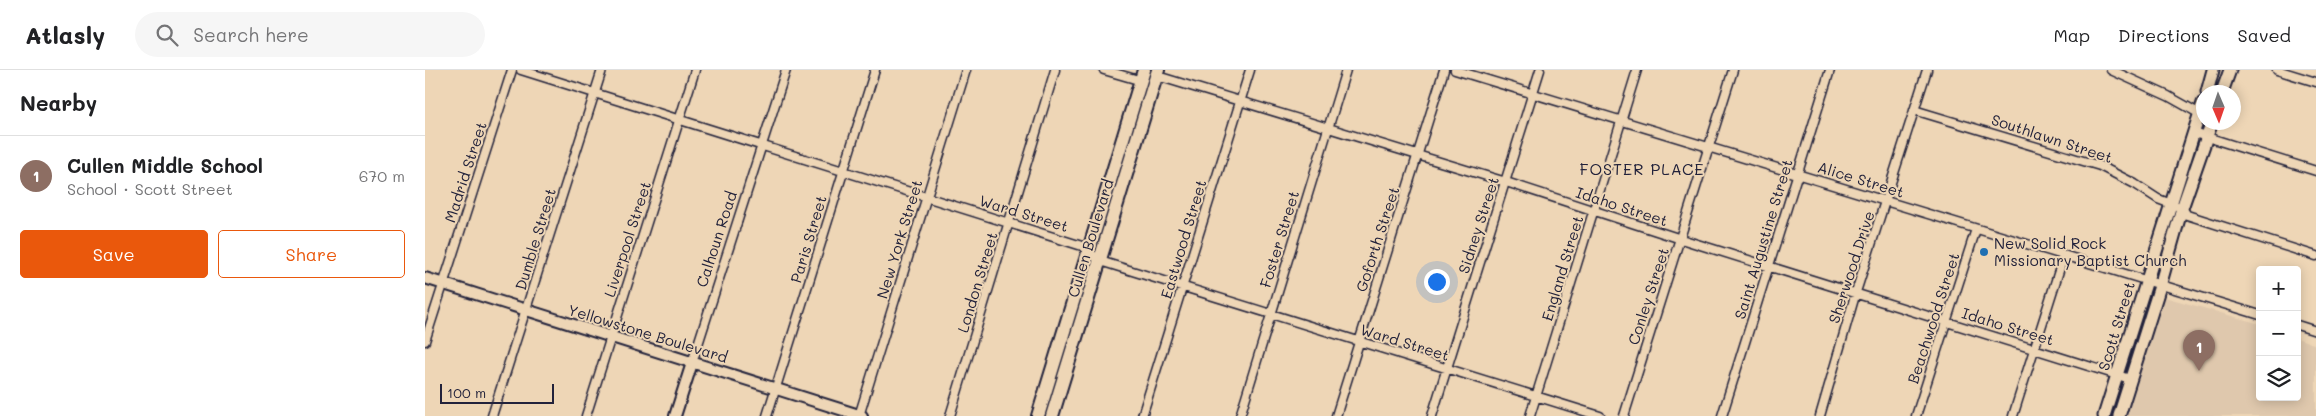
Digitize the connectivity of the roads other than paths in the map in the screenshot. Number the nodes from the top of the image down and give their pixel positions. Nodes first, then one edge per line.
1 (512, 70) edge
2 (521, 70) edge
3 (602, 70) edge
4 (695, 70) edge
5 (785, 70) edge
6 (875, 70) edge
7 (966, 70) edge
8 (1055, 70) edge
9 (1104, 70) edge
10 (1250, 70) edge
11 (1346, 70) edge
12 (1444, 70) edge
13 (1455, 70) edge
14 (1540, 70) edge
15 (1637, 70) edge
16 (1733, 70) edge
17 (1830, 70) edge
18 (1927, 70) edge
19 (2111, 70) edge
20 (2213, 70) edge
21 (2230, 70) edge
22 (2277, 70) edge
23 (1157, 74) edge
24 (1143, 76) edge
25 (2316, 82) edge
26 (2209, 85) edge
27 (2225, 85) edge
28 (595, 93) junction
29 (1533, 93) junction
30 (1240, 100) junction
31 (1914, 110) junction
32 (2196, 112) edge
33 (679, 120) junction
34 (1621, 121) junction
35 (1327, 128) junction
36 (2196, 128) edge
37 (2210, 130) edge
38 (2194, 133) junction
39 (2207, 138) junction
40 (762, 146) junction
41 (1709, 147) junction
42 (1418, 156) junction
43 (1115, 164) junction
44 (1128, 168) junction
45 (843, 171) junction
46 (2316, 171) edge
47 (1797, 174) junction
48 (1506, 182) junction
49 (927, 197) junction
50 (1887, 201) junction
51 (2170, 203) junction
52 (2182, 208) junction
53 (1593, 211) junction
54 (1009, 223) junction
55 (1975, 228) junction
56 (1681, 240) junction
57 (1090, 250) junction
58 (2064, 255) junction
59 (2316, 256) edge
60 (1100, 261) junction
61 (1769, 266) junction
62 (425, 278) edge
63 (2146, 281) junction
64 (443, 284) junction
65 (2160, 286) junction
66 (1183, 287) junction
67 (1856, 292) junction
68 (527, 311) junction
69 (2256, 313) edge
70 (1271, 314) junction
71 (1945, 321) junction
72 (2301, 326) edge
73 (2316, 331) edge
74 (611, 337) junction
75 (425, 340) edge
76 (1358, 342) junction
77 (2035, 348) junction
78 (1063, 358) junction
79 (692, 363) junction
80 (1446, 370) junction
81 (2116, 375) junction
82 (2131, 379) junction
83 (776, 389) junction
84 (1537, 396) junction
85 (492, 416) edge
86 (586, 416) edge
87 (675, 416) edge
88 (767, 416) edge
89 (860, 416) edge
90 (950, 416) edge
91 (1038, 416) edge
92 (1052, 416) edge
93 (1142, 416) edge
94 (1240, 416) edge
95 (1336, 416) edge
96 (1432, 416) edge
97 (1530, 416) edge
98 (1600, 416) edge
99 (1625, 416) edge
100 (1723, 416) edge
101 (1820, 416) edge
102 (1916, 416) edge
103 (2013, 416) edge
104 (2104, 416) edge
105 (2119, 416) edge

1 - 64 street, Madrid Street
2 - 28 street, Ward Street
3 - 28 street, Dumble Street
4 - 33 street, Liverpool Street
5 - 40 street, Calhoun Road
6 - 45 street, Paris Street
7 - 49 street, New York Street
8 - 54 street, London Street
9 - 24 street
10 - 30 street, Eastwood Street
11 - 35 street, Foster Street
12 - 42 street, Goforth Street
13 - 29 street, Alice Street
14 - 29 street, Sidney Street
15 - 34 street, England Street
16 - 41 street, Conley Street
17 - 47 street, Saint Augustine Street
18 - 31 street, Sherwood Drive
19 - 32 street
20 - 26 main road
21 - 27 main road
22 - 25 street
23 - 24 street, Idaho Street
23 - 30 street, Idaho Street
23 - 44 main road, Cullen Boulevard
24 - 43 main road, Cullen Boulevard
28 - 33 street, Ward Street
28 - 68 street, Dumble Street
29 - 34 street, Alice Street
29 - 48 street, Sidney Street
30 - 35 street, Idaho Street
30 - 66 street, Eastwood Street
31 - 50 street, Sherwood Drive
31 - 51 street, Southlawn Street
33 - 40 street, Ward Street
33 - 74 street, Liverpool Street
34 - 41 street, Alice Street
34 - 53 street, England Street
35 - 42 street, Idaho Street
35 - 70 street, Foster Street
36 - 38 main road, Scott Street
37 - 39 main road, Scott Street
38 - 39 street
38 - 51 main road, Scott Street
39 - 46 street
39 - 52 main road, Scott Street
40 - 45 street, Ward Street
40 - 79 street, Calhoun Road
41 - 47 street, Alice Street
41 - 56 street, Conley Street
42 - 48 street, Idaho Street
42 - 76 street, Goforth Street
43 - 44 main road
43 - 57 main road, Cullen Boulevard
44 - 60 main road, Cullen Boulevard
45 - 49 street, Ward Street
45 - 83 street, Paris Street
47 - 50 street, Alice Street
47 - 61 street, Saint Augustine Street
48 - 53 street, Idaho Street
48 - 80 street, Sidney Street
49 - 54 street, Ward Street
49 - 89 street, New York Street
50 - 55 street, Alice Street
50 - 67 street, Sherwood Drive
51 - 52 street, Southlawn Street
51 - 63 main road, Scott Street
52 - 59 street, Southlawn Street
52 - 65 main road, Scott Street
53 - 56 street, Idaho Street
53 - 84 street, England Street
54 - 57 street, Ward Street
54 - 90 street, London Street
55 - 58 street, Alice Street
55 - 71 street, Beachwood Street
56 - 61 street, Idaho Street
56 - 99 street, Conley Street
57 - 60 street, Ward Street
57 - 78 main road, Cullen Boulevard
58 - 63 street, Alice Street
58 - 77 street
60 - 66 street, Ward Street
60 - 78 main road, Cullen Boulevard
61 - 67 street, Idaho Street
61 - 100 street, Saint Augustine Street
62 - 64 street, Yellowstone Boulevard
63 - 65 street, Alice Street
63 - 81 main road, Scott Street
64 - 68 street, Yellowstone Boulevard
64 - 75 street, Madrid Street
65 - 69 street, Alice Street
65 - 82 main road, Scott Street
66 - 70 street, Ward Street
66 - 93 street, Eastwood Street
67 - 71 street, Idaho Street
67 - 101 street, Sherwood Drive
68 - 74 street, Yellowstone Boulevard
68 - 85 street, Dumble Street
70 - 76 street, Ward Street
70 - 94 street, Foster Street
71 - 77 street, Idaho Street
71 - 102 street, Beachwood Street
72 - 73 street
74 - 79 street, Yellowstone Boulevard
74 - 86 street, Liverpool Street
76 - 80 street, Ward Street
76 - 95 street, Goforth Street
77 - 81 street, Idaho Street
77 - 103 street
78 - 91 main road, Cullen Boulevard
78 - 92 main road, Cullen Boulevard
79 - 83 street, Yellowstone Boulevard
79 - 87 street, Calhoun Road
80 - 84 street, Ward Street
80 - 96 street, Sidney Street
81 - 82 street, Idaho Street
81 - 104 main road, Scott Street
82 - 105 main road, Scott Street
83 - 88 street, Paris Street
83 - 89 street, Yellowstone Boulevard
84 - 97 street, England Street
84 - 98 street, Ward Street

